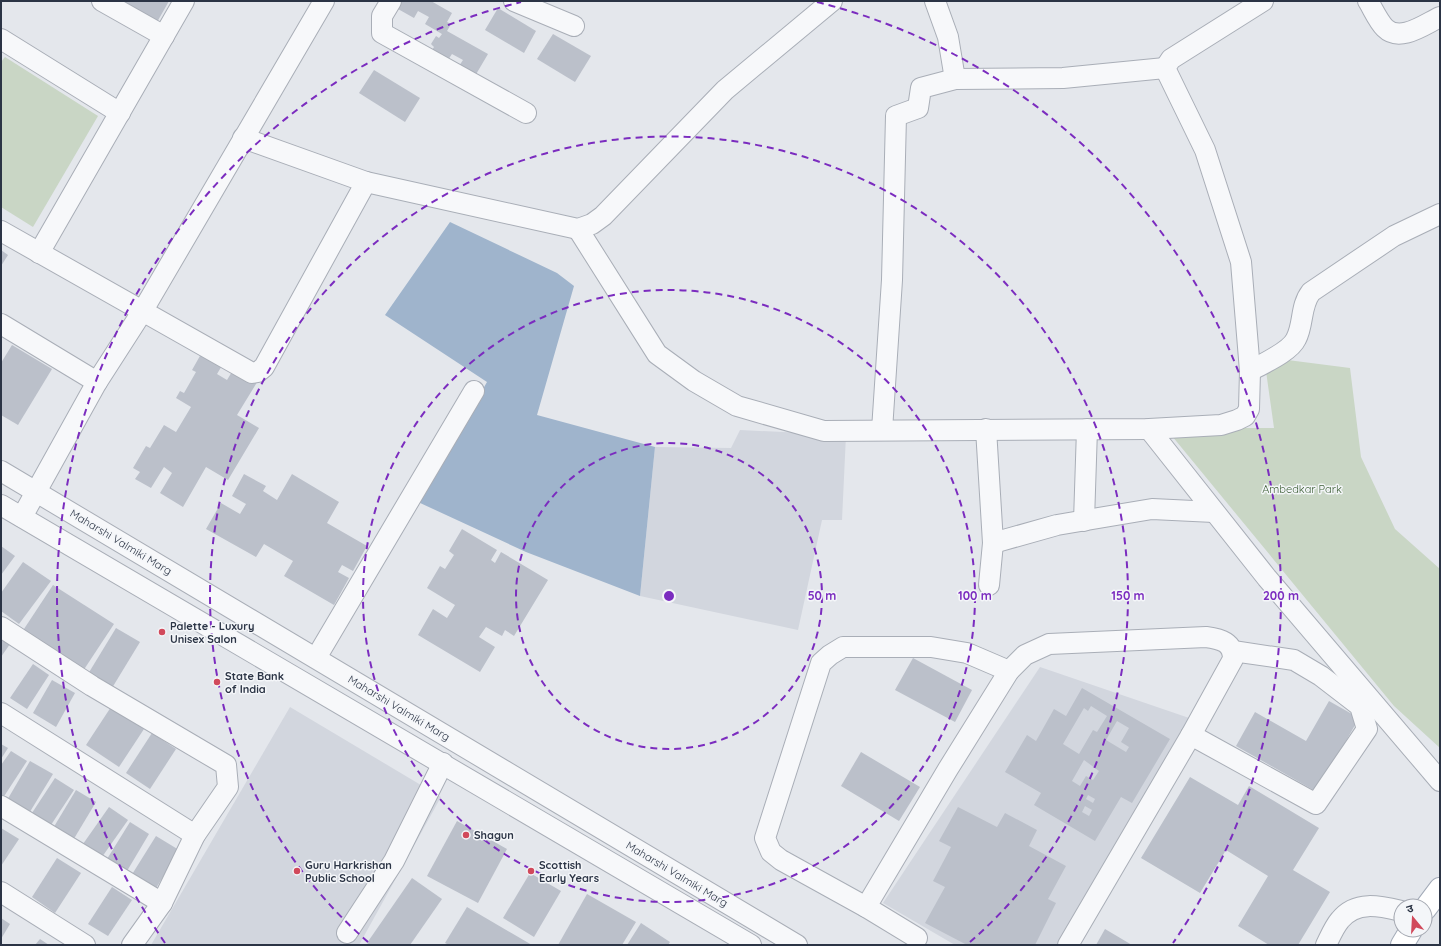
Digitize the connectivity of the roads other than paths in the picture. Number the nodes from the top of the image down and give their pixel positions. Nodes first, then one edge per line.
1 (102, 1) edge
2 (184, 1) edge
3 (324, 1) edge
4 (391, 1) edge
5 (514, 1) edge
6 (832, 1) edge
7 (935, 1) edge
8 (1263, 1) edge
9 (1368, 1) edge
10 (1440, 17) edge
11 (574, 26) dead end
12 (164, 36) junction
13 (1, 39) edge
14 (1165, 68) junction
15 (955, 79) junction
16 (120, 113) junction
17 (526, 113) dead end
18 (242, 138) junction
19 (366, 182) junction
20 (1440, 214) edge
21 (578, 229) junction
22 (1, 231) edge
23 (39, 253) junction
24 (142, 312) junction
25 (1, 324) edge
26 (1250, 371) junction
27 (97, 382) junction
28 (474, 391) dead end
29 (986, 429) junction
30 (1087, 429) junction
31 (1149, 429) junction
32 (882, 430) junction
33 (1, 471) edge
34 (36, 492) junction
35 (1, 505) edge
36 (1214, 512) junction
37 (22, 517) junction
38 (1084, 521) junction
39 (993, 543) junction
40 (989, 585) dead end
41 (1, 627) edge
42 (1233, 651) junction
43 (316, 658) junction
44 (1009, 671) junction
45 (1, 713) edge
46 (1191, 735) junction
47 (443, 763) junction
48 (1440, 781) edge
49 (1, 806) edge
50 (195, 835) junction
51 (1440, 889) edge
52 (1, 892) edge
53 (1433, 898) edge
54 (162, 903) junction
55 (866, 907) junction
56 (1393, 910) edge
57 (347, 933) dead end
58 (920, 943) edge
59 (85, 945) edge
60 (132, 945) edge
61 (751, 945) edge
62 (797, 945) edge
63 (1068, 945) edge
64 (1326, 945) edge

1 - 12 street
2 - 12 street
3 - 18 street
4 - 17 street
5 - 11 street
6 - 21 street
7 - 15 street
8 - 14 street
9 - 10 street
12 - 16 street
13 - 16 street
14 - 15 street
14 - 26 street
15 - 32 street
16 - 23 street
18 - 19 street
18 - 24 street
19 - 21 street
19 - 24 street
20 - 26 street
21 - 32 street
22 - 23 street
23 - 24 street
24 - 27 street
25 - 27 street
26 - 31 street
27 - 34 street
28 - 43 street
29 - 30 street
29 - 32 street
29 - 39 street
30 - 31 street
30 - 38 street
31 - 36 street
33 - 34 street, Maharshi Valmiki Marg
34 - 37 street
34 - 43 street, Maharshi Valmiki Marg
35 - 37 street
36 - 38 street
36 - 48 street
37 - 47 street
38 - 39 street
39 - 40 street
41 - 50 street
42 - 44 street
42 - 46 street
42 - 46 street
43 - 62 street, Maharshi Valmiki Marg
44 - 55 street
44 - 55 street
45 - 50 street
46 - 63 street
47 - 57 street
47 - 61 street
49 - 54 street
50 - 54 street
51 - 53 main road
52 - 59 street
54 - 60 street
55 - 58 street
56 - 64 street

